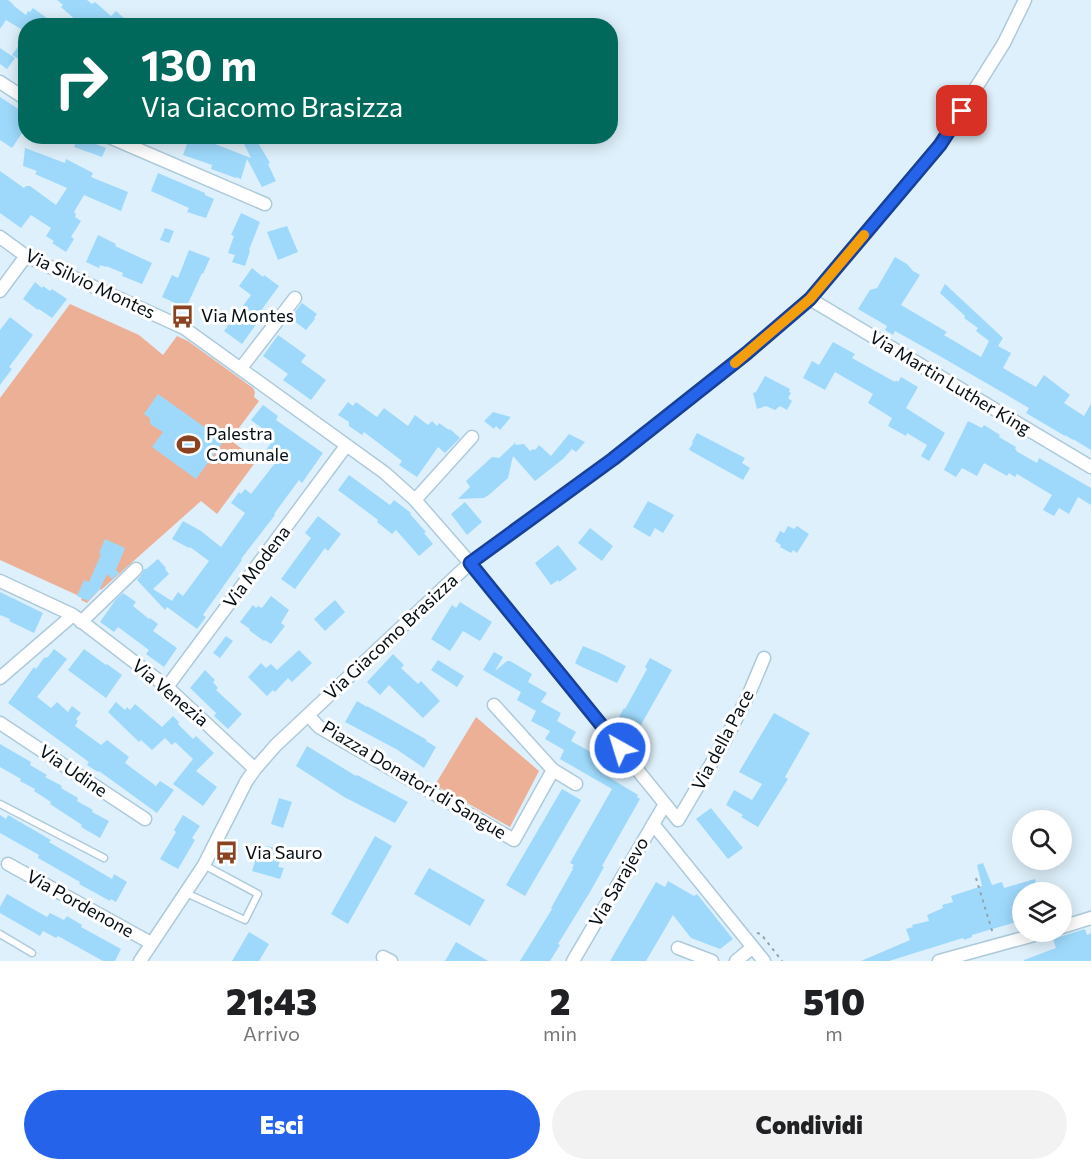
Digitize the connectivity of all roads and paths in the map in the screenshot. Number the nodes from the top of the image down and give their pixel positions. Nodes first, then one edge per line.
1 (1025, 0) edge
2 (0, 82) edge
3 (18, 94) edge
4 (126, 144) edge
5 (265, 204) dead end
6 (0, 237) edge
7 (26, 256) junction
8 (0, 291) edge
9 (296, 298) dead end
10 (810, 299) junction
11 (241, 368) junction
12 (472, 437) dead end
13 (346, 446) junction
14 (1091, 468) edge
15 (416, 500) junction
16 (470, 563) junction
17 (136, 569) dead end
18 (0, 580) edge
19 (77, 619) junction
20 (764, 658) dead end
21 (0, 678) edge
22 (167, 687) junction
23 (495, 705) dead end
24 (308, 715) junction
25 (0, 723) edge
26 (255, 769) junction
27 (553, 770) junction
28 (576, 784) dead end
29 (0, 804) edge
30 (665, 804) junction
31 (146, 819) dead end
32 (678, 820) joint
33 (653, 824) junction
34 (104, 858) dead end
35 (8, 864) dead end
36 (204, 865) junction
37 (976, 878) dead end
38 (186, 893) junction
39 (1091, 918) edge
40 (1072, 924) edge
41 (0, 934) edge
42 (1012, 941) edge
43 (151, 943) junction
44 (996, 945) junction
45 (753, 947) junction
46 (678, 948) dead end
47 (32, 953) dead end
48 (140, 961) edge
49 (573, 961) edge
50 (711, 961) edge
51 (736, 961) edge
52 (764, 961) edge
53 (939, 961) edge

1 - 10 street, Via Giacomo Brasizza
2 - 3 street
4 - 5 street
6 - 7 street, Via Silvio Montes
7 - 8 street
7 - 11 street, Via Silvio Montes
9 - 11 street
10 - 14 street, Via Martin Luther King
10 - 16 street, Via Giacomo Brasizza
11 - 13 street, Via Silvio Montes
12 - 15 street
13 - 15 street, Via Silvio Montes
13 - 22 street, Via Modena
15 - 16 street, Via Silvio Montes
16 - 24 street, Via Giacomo Brasizza
16 - 30 street, Via Silvio Montes
17 - 19 street
18 - 19 street, Via Venezia
19 - 21 street
19 - 22 street, Via Venezia
20 - 32 street, Via della Pace
22 - 26 street, Via Venezia
23 - 27 street
24 - 26 street, Via Giacomo Brasizza
24 - 27 street, Piazza Donatori di Sangue
25 - 31 street, Via Udine
26 - 36 street, Via Giacomo Brasizza
27 - 28 street
29 - 34 lane
30 - 32 street, Via Silvio Montes
30 - 33 street, Via Sarajevo
33 - 45 street
33 - 49 street, Via Sarajevo
35 - 43 street, Via Pordenone
36 - 38 street, Via Giacomo Brasizza
36 - 38 lane
37 - 44 path
38 - 43 street, Via Giacomo Brasizza
39 - 40 street
41 - 47 lane
42 - 44 street
43 - 48 street, Via Giacomo Brasizza
44 - 53 street
45 - 51 street
45 - 52 street
46 - 50 street

